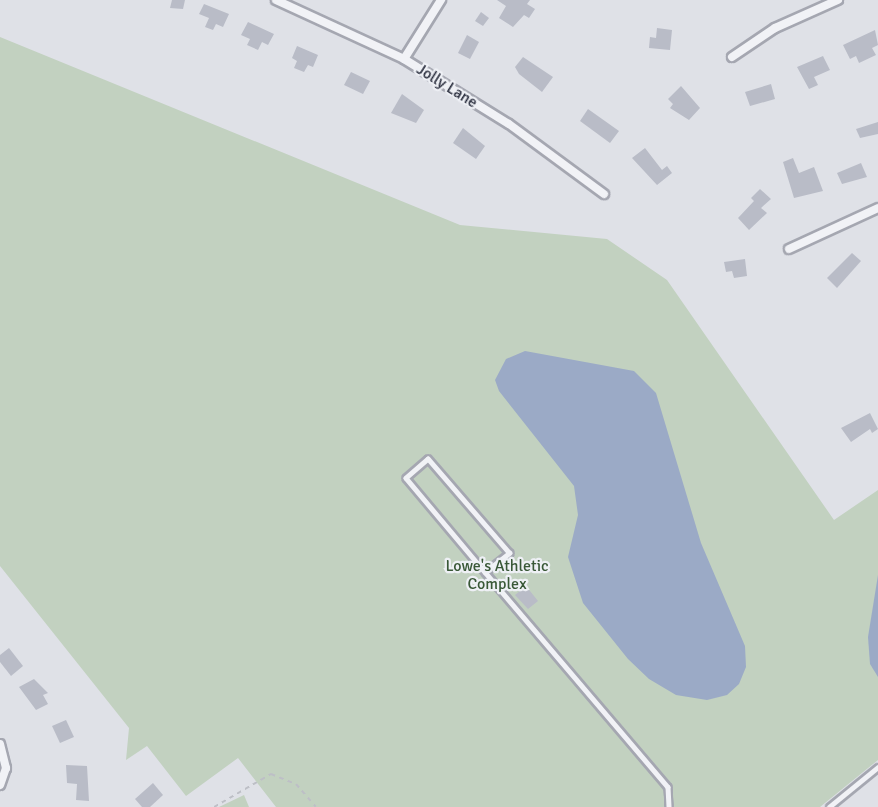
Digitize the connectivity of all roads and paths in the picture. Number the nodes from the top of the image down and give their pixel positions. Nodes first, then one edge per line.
1 (276, 0) edge
2 (441, 0) edge
3 (838, 0) edge
4 (732, 57) dead end
5 (404, 59) junction
6 (604, 194) dead end
7 (878, 208) edge
8 (789, 249) dead end
9 (485, 573) junction
10 (0, 744) edge
11 (878, 767) edge
12 (0, 784) edge
13 (214, 807) edge
14 (316, 807) edge
15 (669, 807) edge
16 (829, 807) edge

1 - 5 street, Jolly Lane
2 - 5 street
3 - 4 street
5 - 6 street, Jolly Lane
7 - 8 street
9 - 9 lane
9 - 15 lane
10 - 12 street
11 - 16 lane
13 - 14 path

